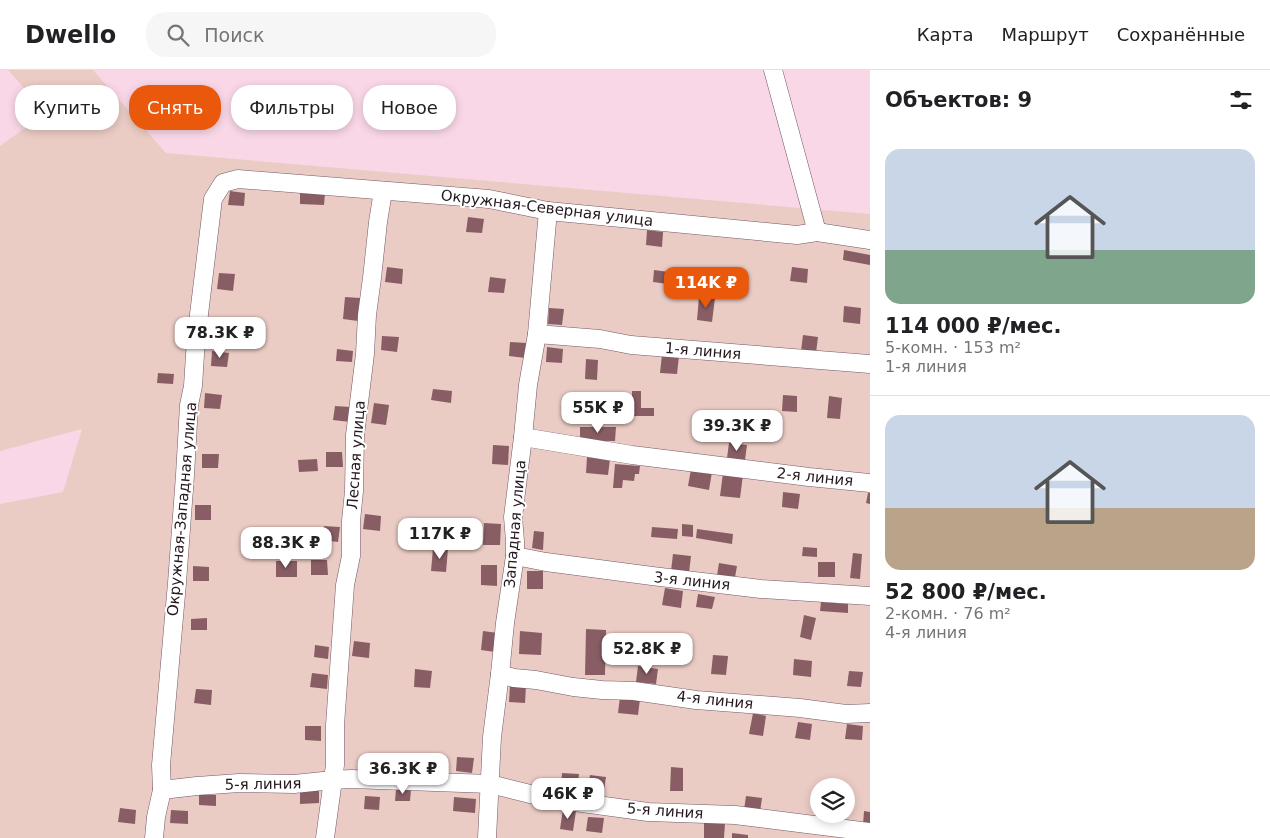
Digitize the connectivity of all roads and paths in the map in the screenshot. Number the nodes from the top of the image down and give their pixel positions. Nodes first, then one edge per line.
1 (773, 70) edge
2 (223, 183) joint
3 (383, 191) junction
4 (548, 211) junction
5 (817, 232) junction
6 (870, 240) edge
7 (536, 334) junction
8 (870, 364) edge
9 (523, 437) junction
10 (870, 483) edge
11 (515, 556) junction
12 (870, 596) edge
13 (500, 674) junction
14 (870, 713) edge
15 (333, 780) junction
16 (490, 784) junction
17 (162, 790) junction
18 (870, 832) edge
19 (154, 838) edge
20 (325, 838) edge
21 (487, 838) edge

1 - 5 street
2 - 3 street, Окружная-Северная улица
2 - 17 street, Окружная-Западная улица
3 - 4 street, Окружная-Северная улица
3 - 15 street, Лесная улица
4 - 5 street, Окружная-Северная улица
4 - 7 street, Западная улица
5 - 6 street, Окружная-Северная улица
7 - 8 street, 1-я линия
7 - 9 street, Западная улица
9 - 10 street, 2-я линия
9 - 11 street, Западная улица
11 - 12 street, 3-я линия
11 - 13 street, Западная улица
13 - 14 street, 4-я линия
13 - 16 street, Западная улица
15 - 16 street, 5-я линия
15 - 17 street, 5-я линия
15 - 20 street, Лесная улица
16 - 18 street, 5-я линия
16 - 21 street, Западная улица
17 - 19 street, Окружная-Западная улица

